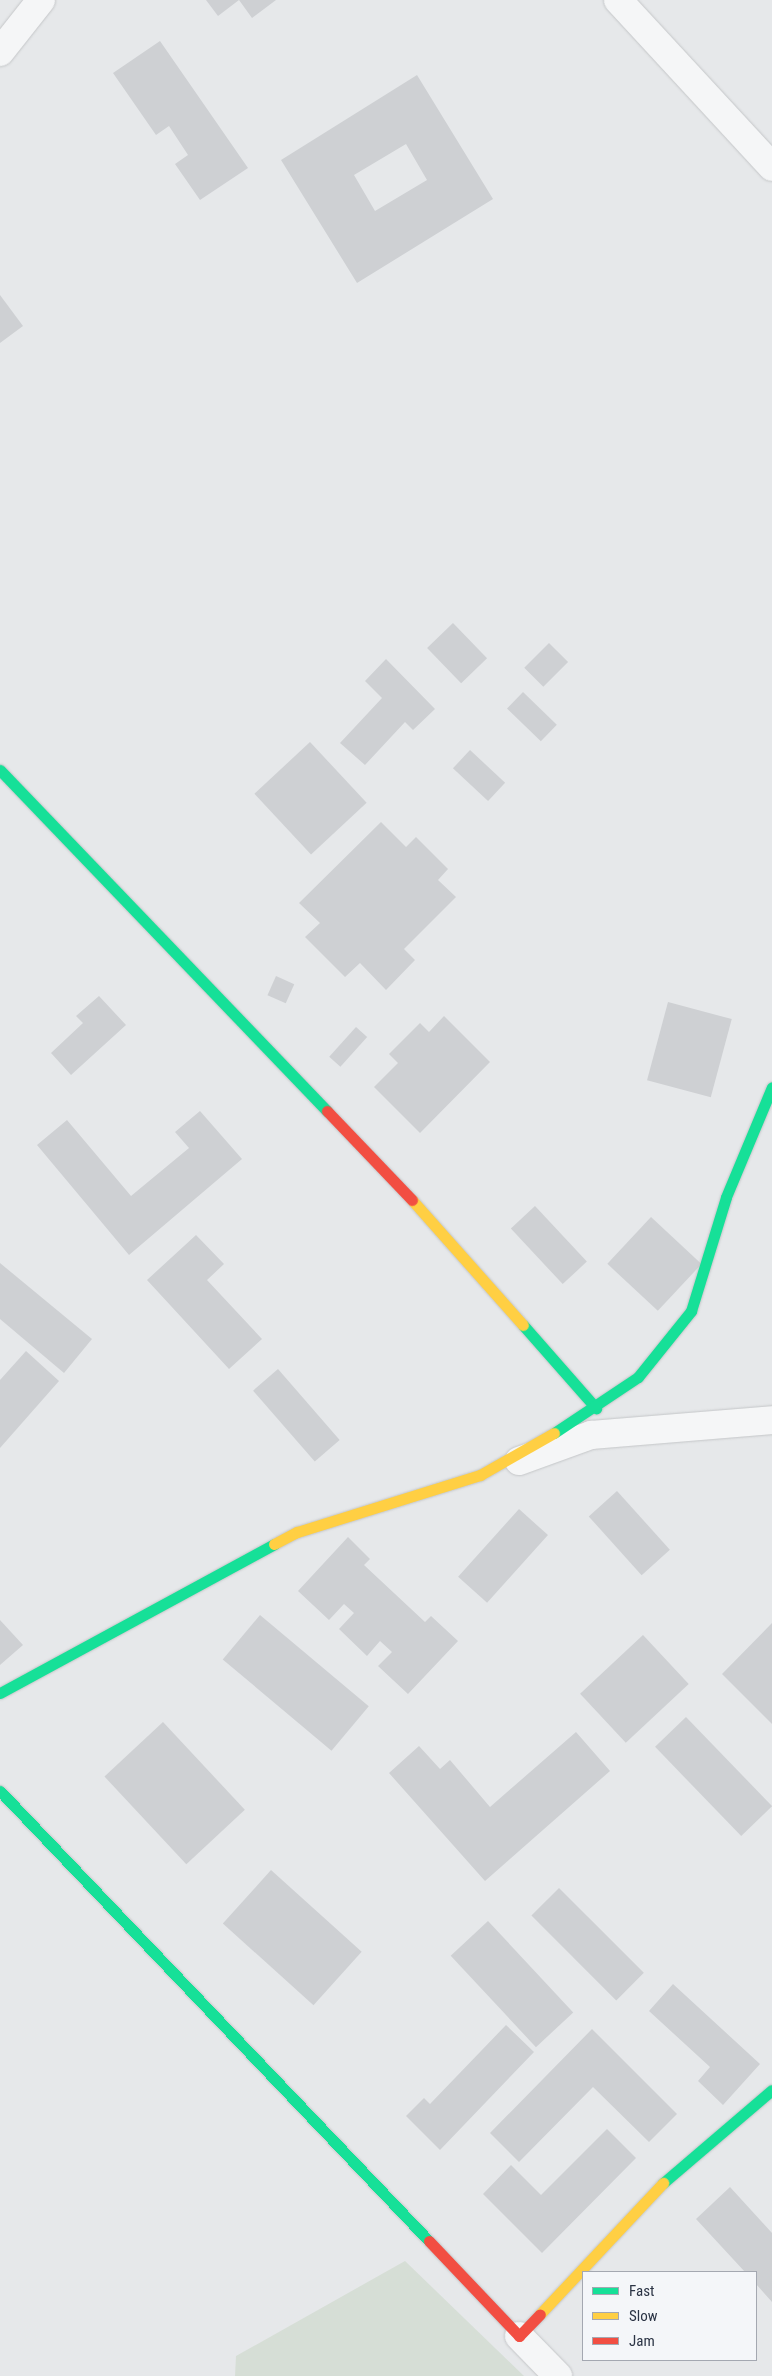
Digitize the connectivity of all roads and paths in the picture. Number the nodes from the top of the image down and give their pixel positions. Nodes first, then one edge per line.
1 (41, 0) edge
2 (618, 0) edge
3 (0, 52) edge
4 (772, 167) edge
5 (0, 770) edge
6 (772, 1087) edge
7 (596, 1408) junction
8 (772, 1420) edge
9 (480, 1475) junction
10 (0, 1693) edge
11 (0, 1791) edge
12 (772, 2090) edge
13 (520, 2336) junction
14 (558, 2376) edge

1 - 3 street
2 - 4 street
5 - 7 street
6 - 7 street
7 - 9 street
8 - 9 street
9 - 10 street
11 - 13 street
12 - 13 street
13 - 14 street

